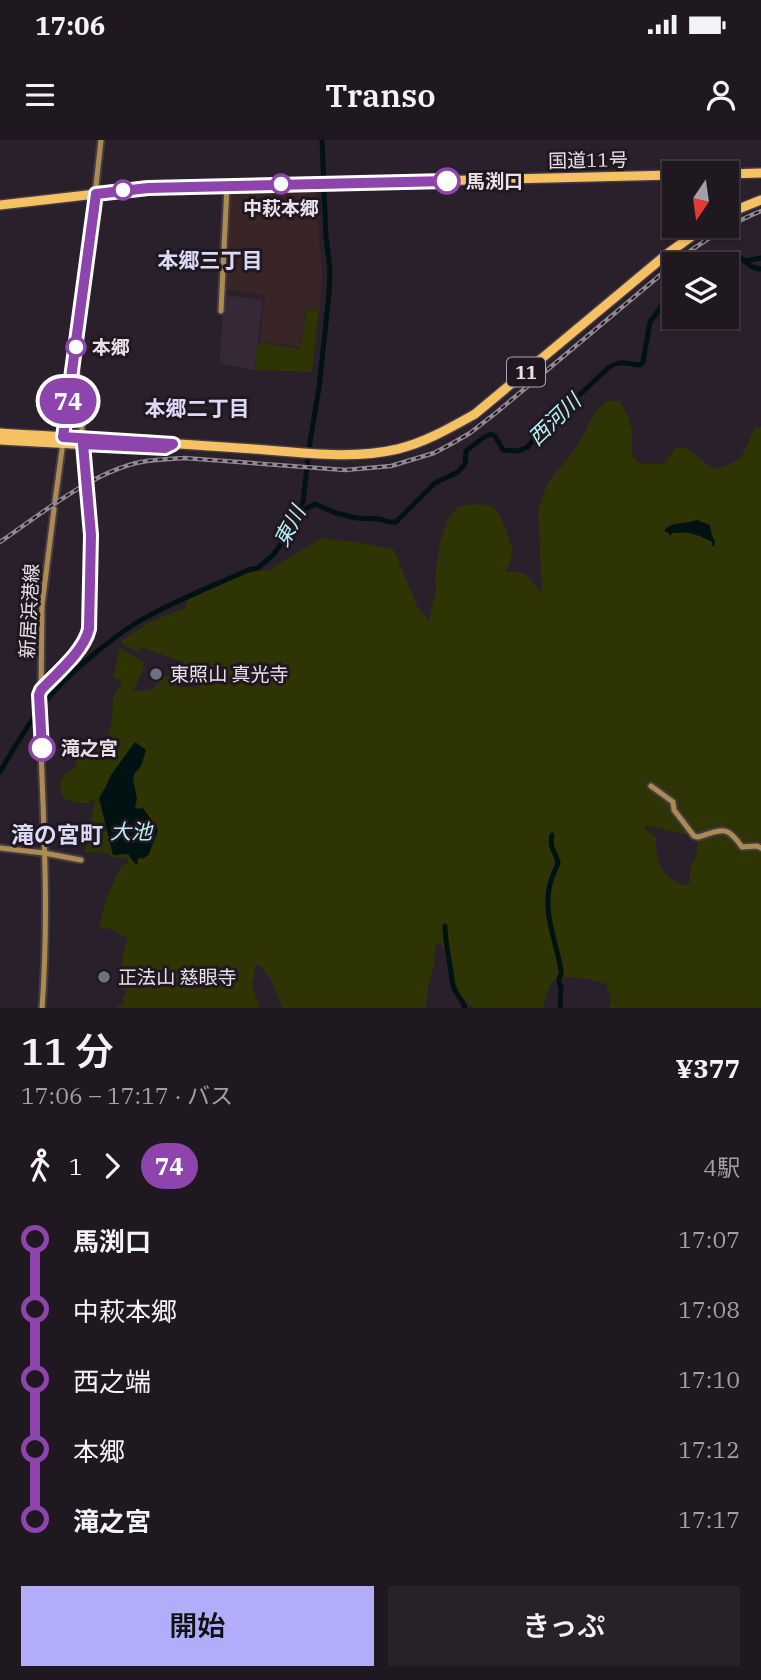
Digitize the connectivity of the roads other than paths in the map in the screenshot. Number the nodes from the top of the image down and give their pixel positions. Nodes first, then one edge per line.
1 (101, 140) edge
2 (761, 173) edge
3 (739, 174) edge
4 (662, 175) edge
5 (227, 186) junction
6 (96, 194) junction
7 (761, 200) edge
8 (0, 205) edge
9 (739, 209) edge
10 (689, 238) edge
11 (221, 311) dead end
12 (74, 360) junction
13 (82, 431) dead end
14 (0, 433) edge
15 (0, 440) edge
16 (62, 440) junction
17 (83, 444) junction
18 (173, 444) junction
19 (55, 501) dead end
20 (54, 509) dead end
21 (41, 690) junction
22 (651, 786) dead end
23 (0, 848) edge
24 (761, 848) edge
25 (44, 853) junction
26 (81, 860) dead end
27 (42, 1008) edge

1 - 6 main road
2 - 3 highway
4 - 5 highway, 国道11号
5 - 6 highway, 国道11号
5 - 11 main road
6 - 8 highway, 国道11号
6 - 12 main road
7 - 9 highway
10 - 18 highway, 11
12 - 13 main road
12 - 16 main road
14 - 16 highway, 11
15 - 16 highway, 11
16 - 17 highway, 11
16 - 18 highway, 11
16 - 19 main road
17 - 18 highway, 11
17 - 21 main road
20 - 21 main road, 新居浜港線
21 - 25 main road, 新居浜港線
22 - 24 main road
23 - 25 main road
25 - 26 main road
25 - 27 main road, 新居浜港線

